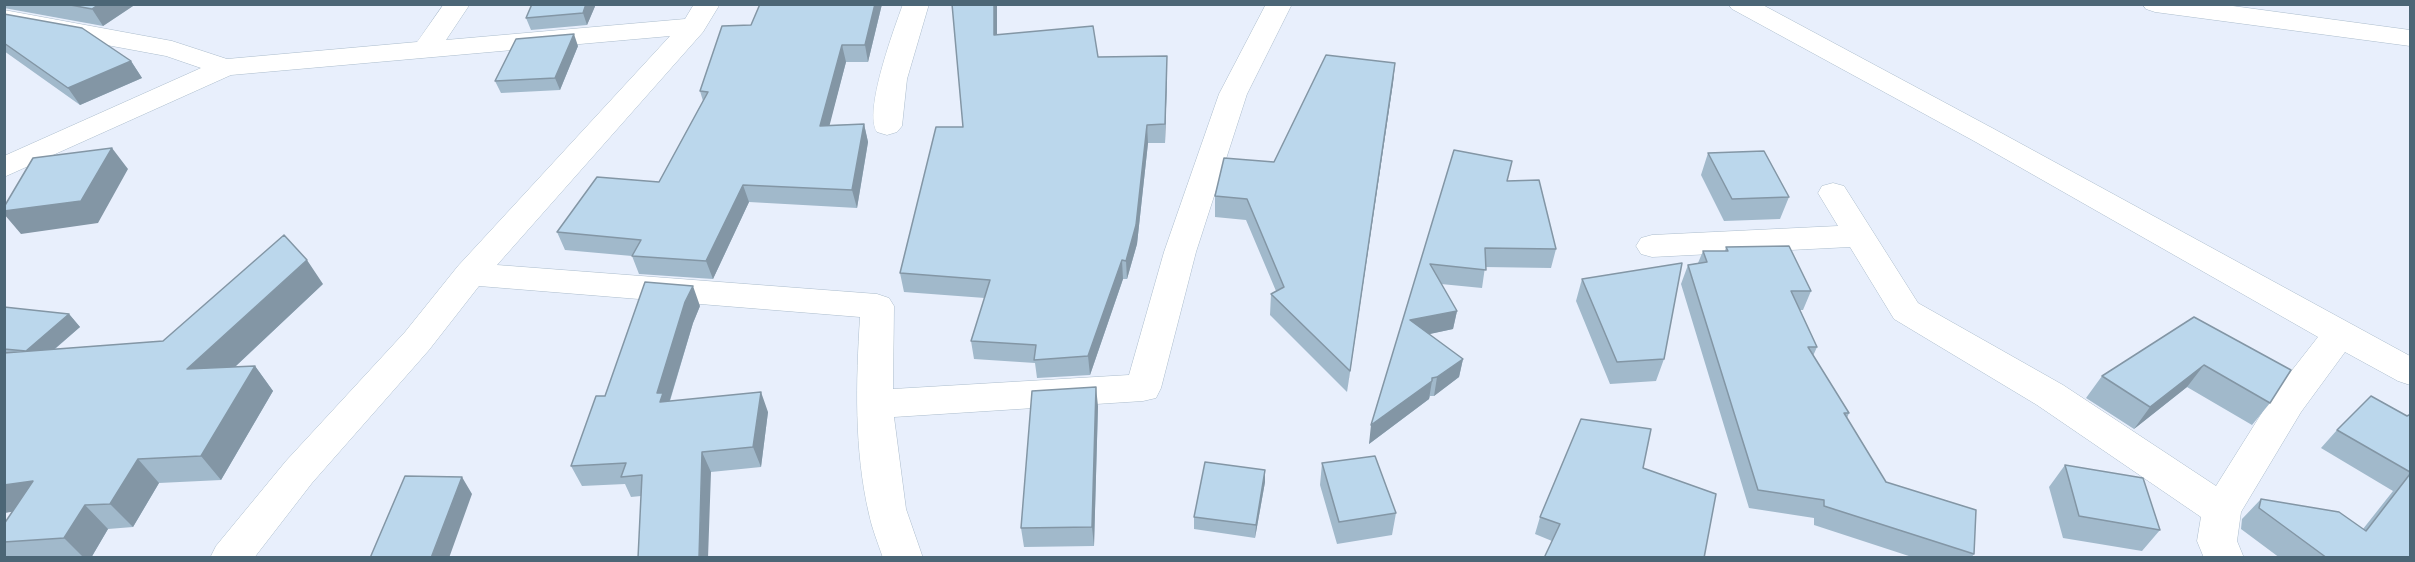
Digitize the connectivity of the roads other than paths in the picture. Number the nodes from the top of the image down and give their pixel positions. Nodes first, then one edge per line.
1 (457, 4) edge
2 (916, 4) edge
3 (1280, 4) edge
4 (1741, 4) edge
5 (2155, 4) edge
6 (700, 15) edge
7 (4, 18) edge
8 (2410, 38) edge
9 (426, 49) junction
10 (225, 67) junction
11 (887, 126) dead end
12 (4, 168) edge
13 (1833, 193) dead end
14 (1860, 236) junction
15 (1652, 246) dead end
16 (471, 274) junction
17 (2339, 334) junction
18 (2410, 372) edge
19 (876, 404) junction
20 (2222, 510) junction
21 (230, 558) edge
22 (903, 558) edge
23 (2224, 558) edge

1 - 9 street
2 - 11 street
3 - 19 street
4 - 17 street
5 - 8 street
6 - 9 street
6 - 16 street
7 - 10 street
9 - 10 street
10 - 12 street
13 - 14 street
14 - 15 street
14 - 20 street
16 - 19 street
16 - 21 street
17 - 18 street
17 - 20 street
19 - 22 street
20 - 23 street

